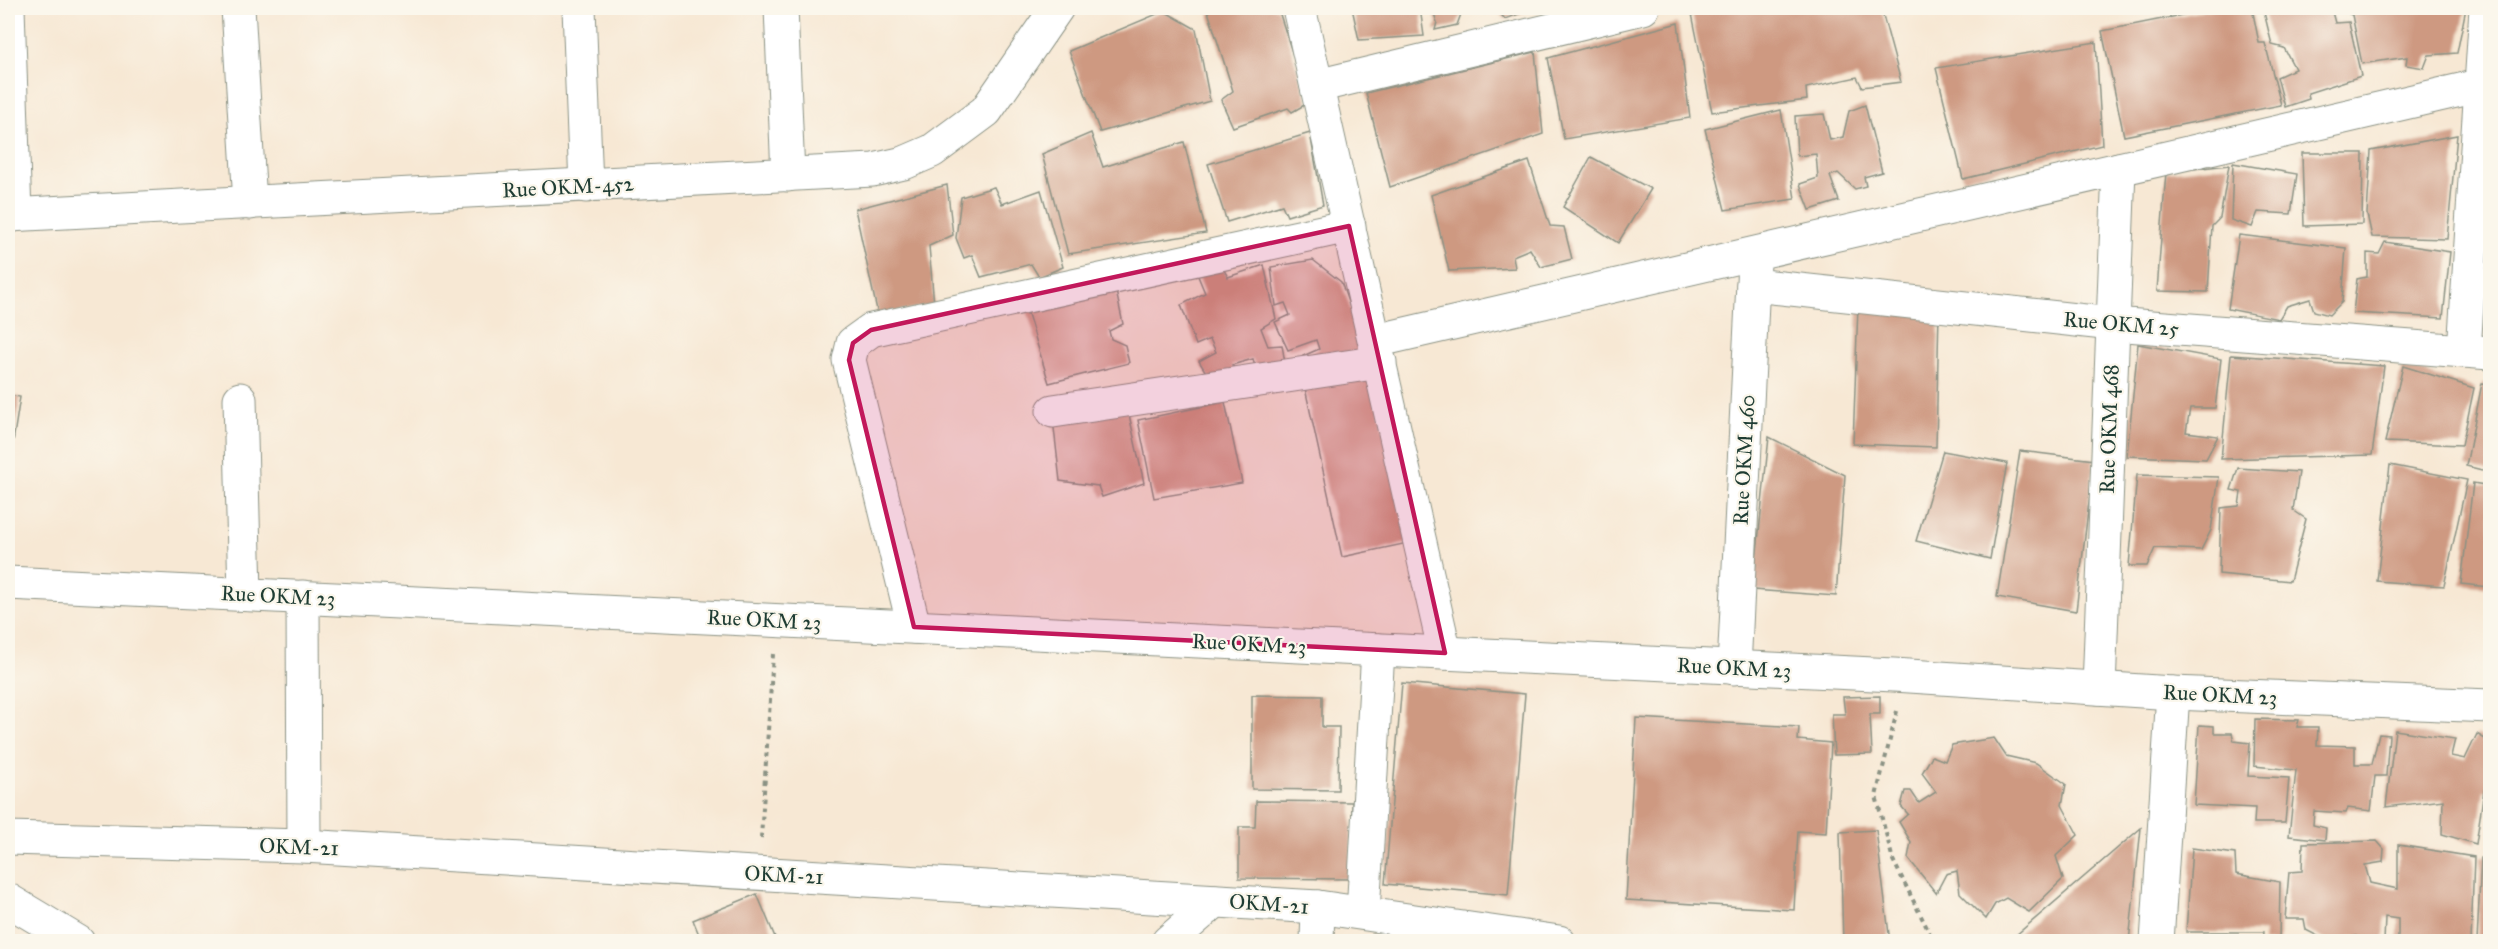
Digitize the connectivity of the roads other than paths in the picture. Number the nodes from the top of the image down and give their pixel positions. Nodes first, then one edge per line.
1 (8, 8) edge
2 (238, 8) edge
3 (579, 8) edge
4 (781, 8) edge
5 (1057, 8) edge
6 (1299, 8) edge
7 (1643, 8) edge
8 (2486, 8) edge
9 (1558, 17) edge
10 (2481, 85) junction
11 (1317, 86) junction
12 (2119, 169) junction
13 (788, 175) junction
14 (586, 186) junction
15 (250, 203) junction
16 (11, 215) edge
17 (1349, 226) junction
18 (1755, 253) junction
19 (1753, 285) junction
20 (2113, 324) junction
21 (1377, 351) junction
22 (2477, 352) edge
23 (240, 399) dead end
24 (1053, 411) dead end
25 (8, 583) edge
26 (245, 594) junction
27 (303, 597) junction
28 (914, 627) junction
29 (1378, 650) junction
30 (1445, 653) junction
31 (1734, 668) junction
32 (2098, 688) junction
33 (2173, 693) junction
34 (2490, 706) edge
35 (8, 838) edge
36 (304, 846) junction
37 (8, 900) edge
38 (1215, 901) junction
39 (1318, 908) junction
40 (1363, 914) junction
41 (1550, 941) edge
42 (78, 942) edge
43 (1168, 942) edge
44 (1317, 942) edge
45 (2157, 942) edge

1 - 16 street
2 - 15 street
3 - 14 street
4 - 13 street
5 - 13 street, Rue OKM-452
6 - 11 street
7 - 9 street
8 - 10 street
9 - 11 street
10 - 12 street
10 - 22 street
11 - 17 street
12 - 18 street
12 - 20 street, Rue OKM 468
13 - 14 street, Rue OKM-452
14 - 15 street, Rue OKM-452
15 - 16 street, Rue OKM-452
17 - 21 street
17 - 28 street
18 - 19 street, Rue OKM 460
18 - 21 street
19 - 20 street, Rue OKM 25
19 - 31 street, Rue OKM 460
20 - 22 street, Rue OKM 25
20 - 32 street, Rue OKM 468
21 - 24 street
21 - 30 street
23 - 26 street
25 - 26 street, Rue OKM 23
26 - 27 street, Rue OKM 23
27 - 28 street, Rue OKM 23
27 - 36 street
28 - 29 street, Rue OKM 23
29 - 30 street, Rue OKM 23
29 - 40 street
30 - 31 street, Rue OKM 23
31 - 32 street, Rue OKM 23
32 - 33 street, Rue OKM 23
33 - 34 street, Rue OKM 23
33 - 45 street
35 - 36 street, OKM-21
36 - 38 street, OKM-21
37 - 42 street
38 - 39 street, OKM-21
38 - 43 street
39 - 40 street, OKM-21
39 - 44 street
40 - 41 street, OKM-21

